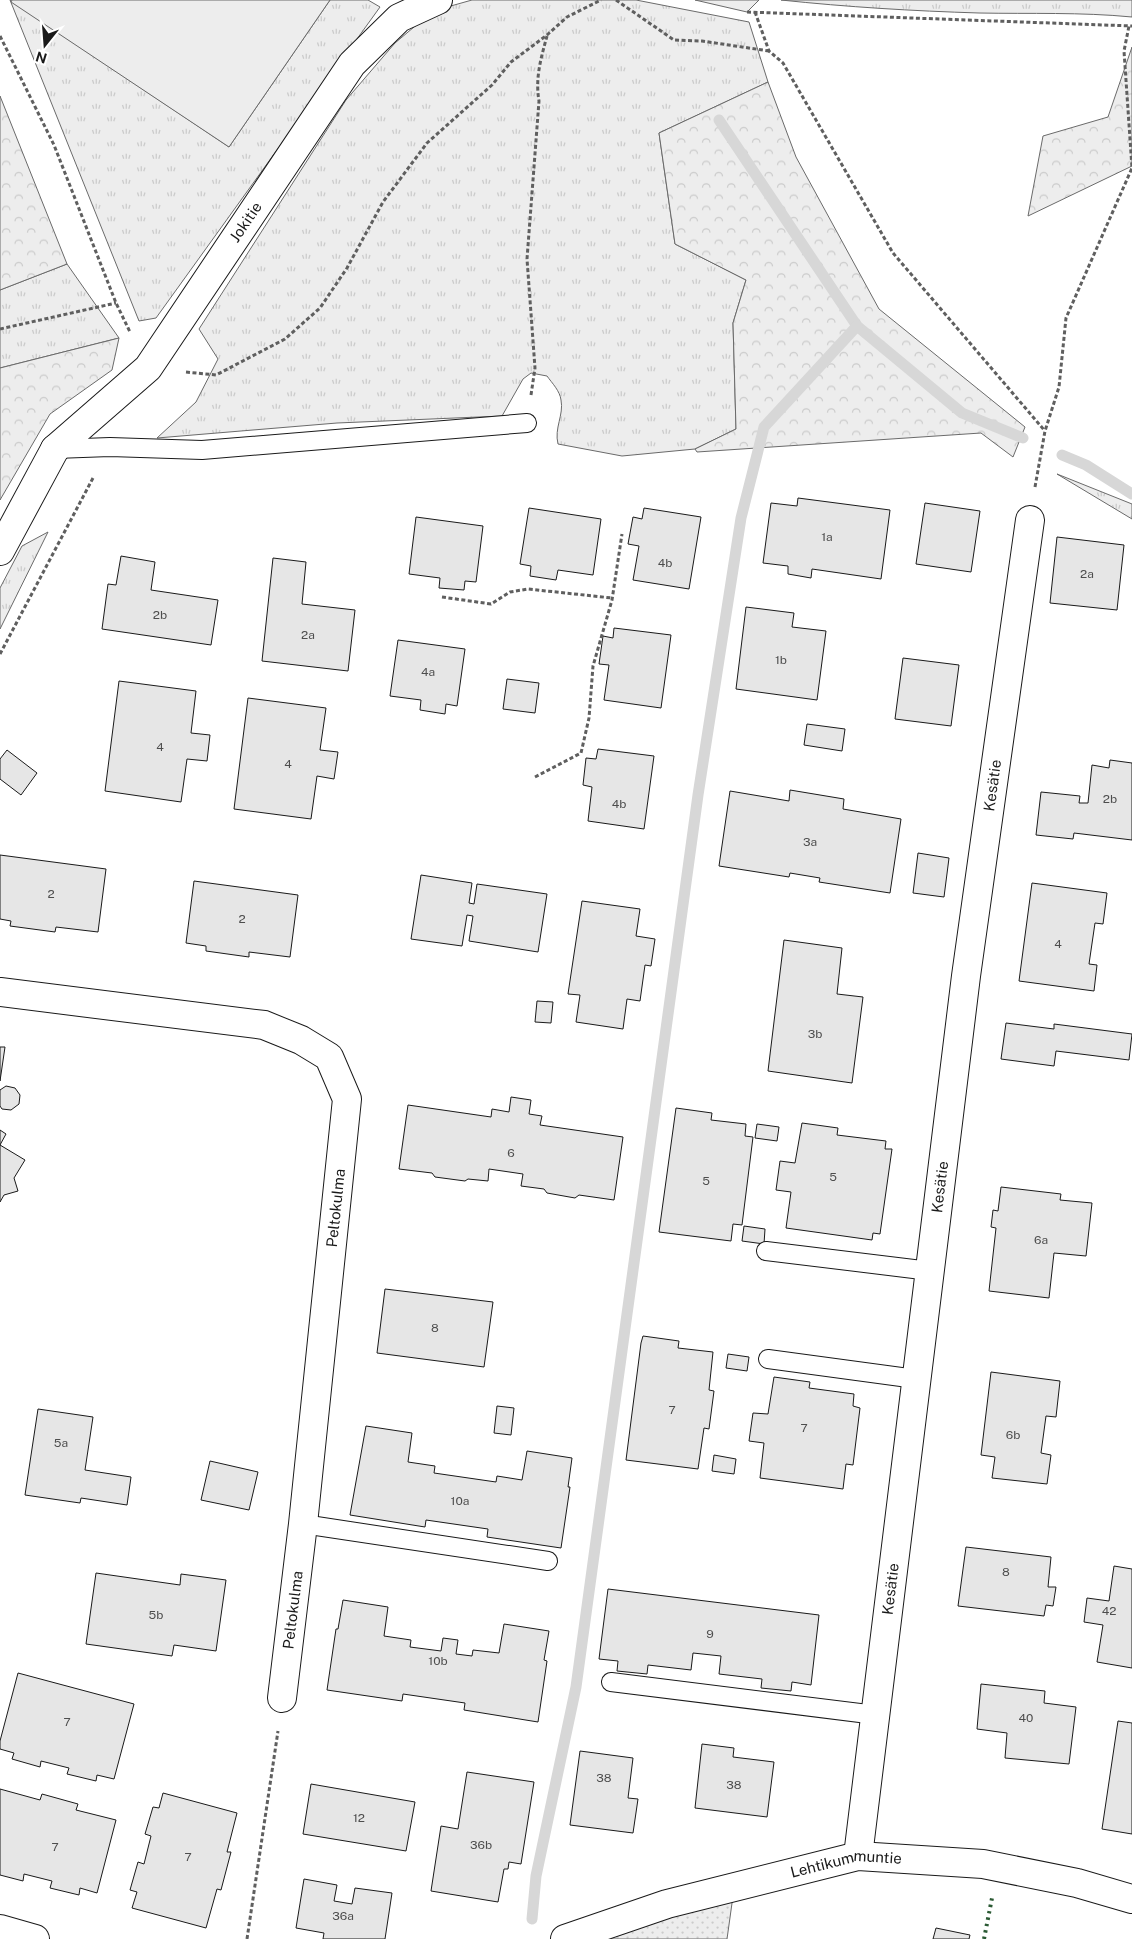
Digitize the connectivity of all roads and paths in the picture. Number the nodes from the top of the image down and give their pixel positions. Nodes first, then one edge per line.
1 (438, 0) edge
2 (601, 0) edge
3 (616, 0) edge
4 (747, 12) dead end
5 (756, 12) junction
6 (1130, 26) edge
7 (547, 35) junction
8 (0, 36) edge
9 (769, 51) junction
10 (116, 303) junction
11 (0, 329) edge
12 (148, 368) junction
13 (527, 423) joint
14 (1045, 431) junction
15 (110, 447) junction
16 (55, 449) junction
17 (1030, 520) joint
18 (622, 534) dead end
19 (0, 551) edge
20 (442, 597) dead end
21 (612, 598) junction
22 (0, 654) edge
23 (535, 777) dead end
24 (0, 992) edge
25 (766, 1251) dead end
26 (930, 1271) junction
27 (768, 1358) dead end
28 (916, 1378) junction
29 (303, 1524) junction
30 (548, 1561) dead end
31 (611, 1682) dead end
32 (282, 1698) joint
33 (876, 1715) junction
34 (858, 1856) junction
35 (1132, 1899) edge
36 (0, 1929) edge
37 (36, 1939) edge
38 (247, 1939) edge
39 (566, 1939) edge

1 - 12 street, Jokitie
2 - 7 path
3 - 9 path
4 - 5 path
5 - 6 path
5 - 9 path
6 - 14 path
7 - 12 path
7 - 13 path
8 - 10 path
9 - 14 path
10 - 11 path
10 - 12 path
12 - 16 street, Jokitie
13 - 15 lane
14 - 17 path
15 - 16 lane
15 - 22 path
16 - 19 street
17 - 26 street, Kesätie
18 - 21 path
20 - 21 path
21 - 23 path
24 - 29 street, Peltokulma
25 - 26 lane
26 - 28 street, Kesätie
27 - 28 lane
28 - 33 street, Kesätie
29 - 30 lane
29 - 32 street, Peltokulma
31 - 33 lane
32 - 38 path
33 - 34 street, Kesätie
34 - 35 street, Lehtikummuntie
34 - 39 street, Lehtikummuntie
36 - 37 street

